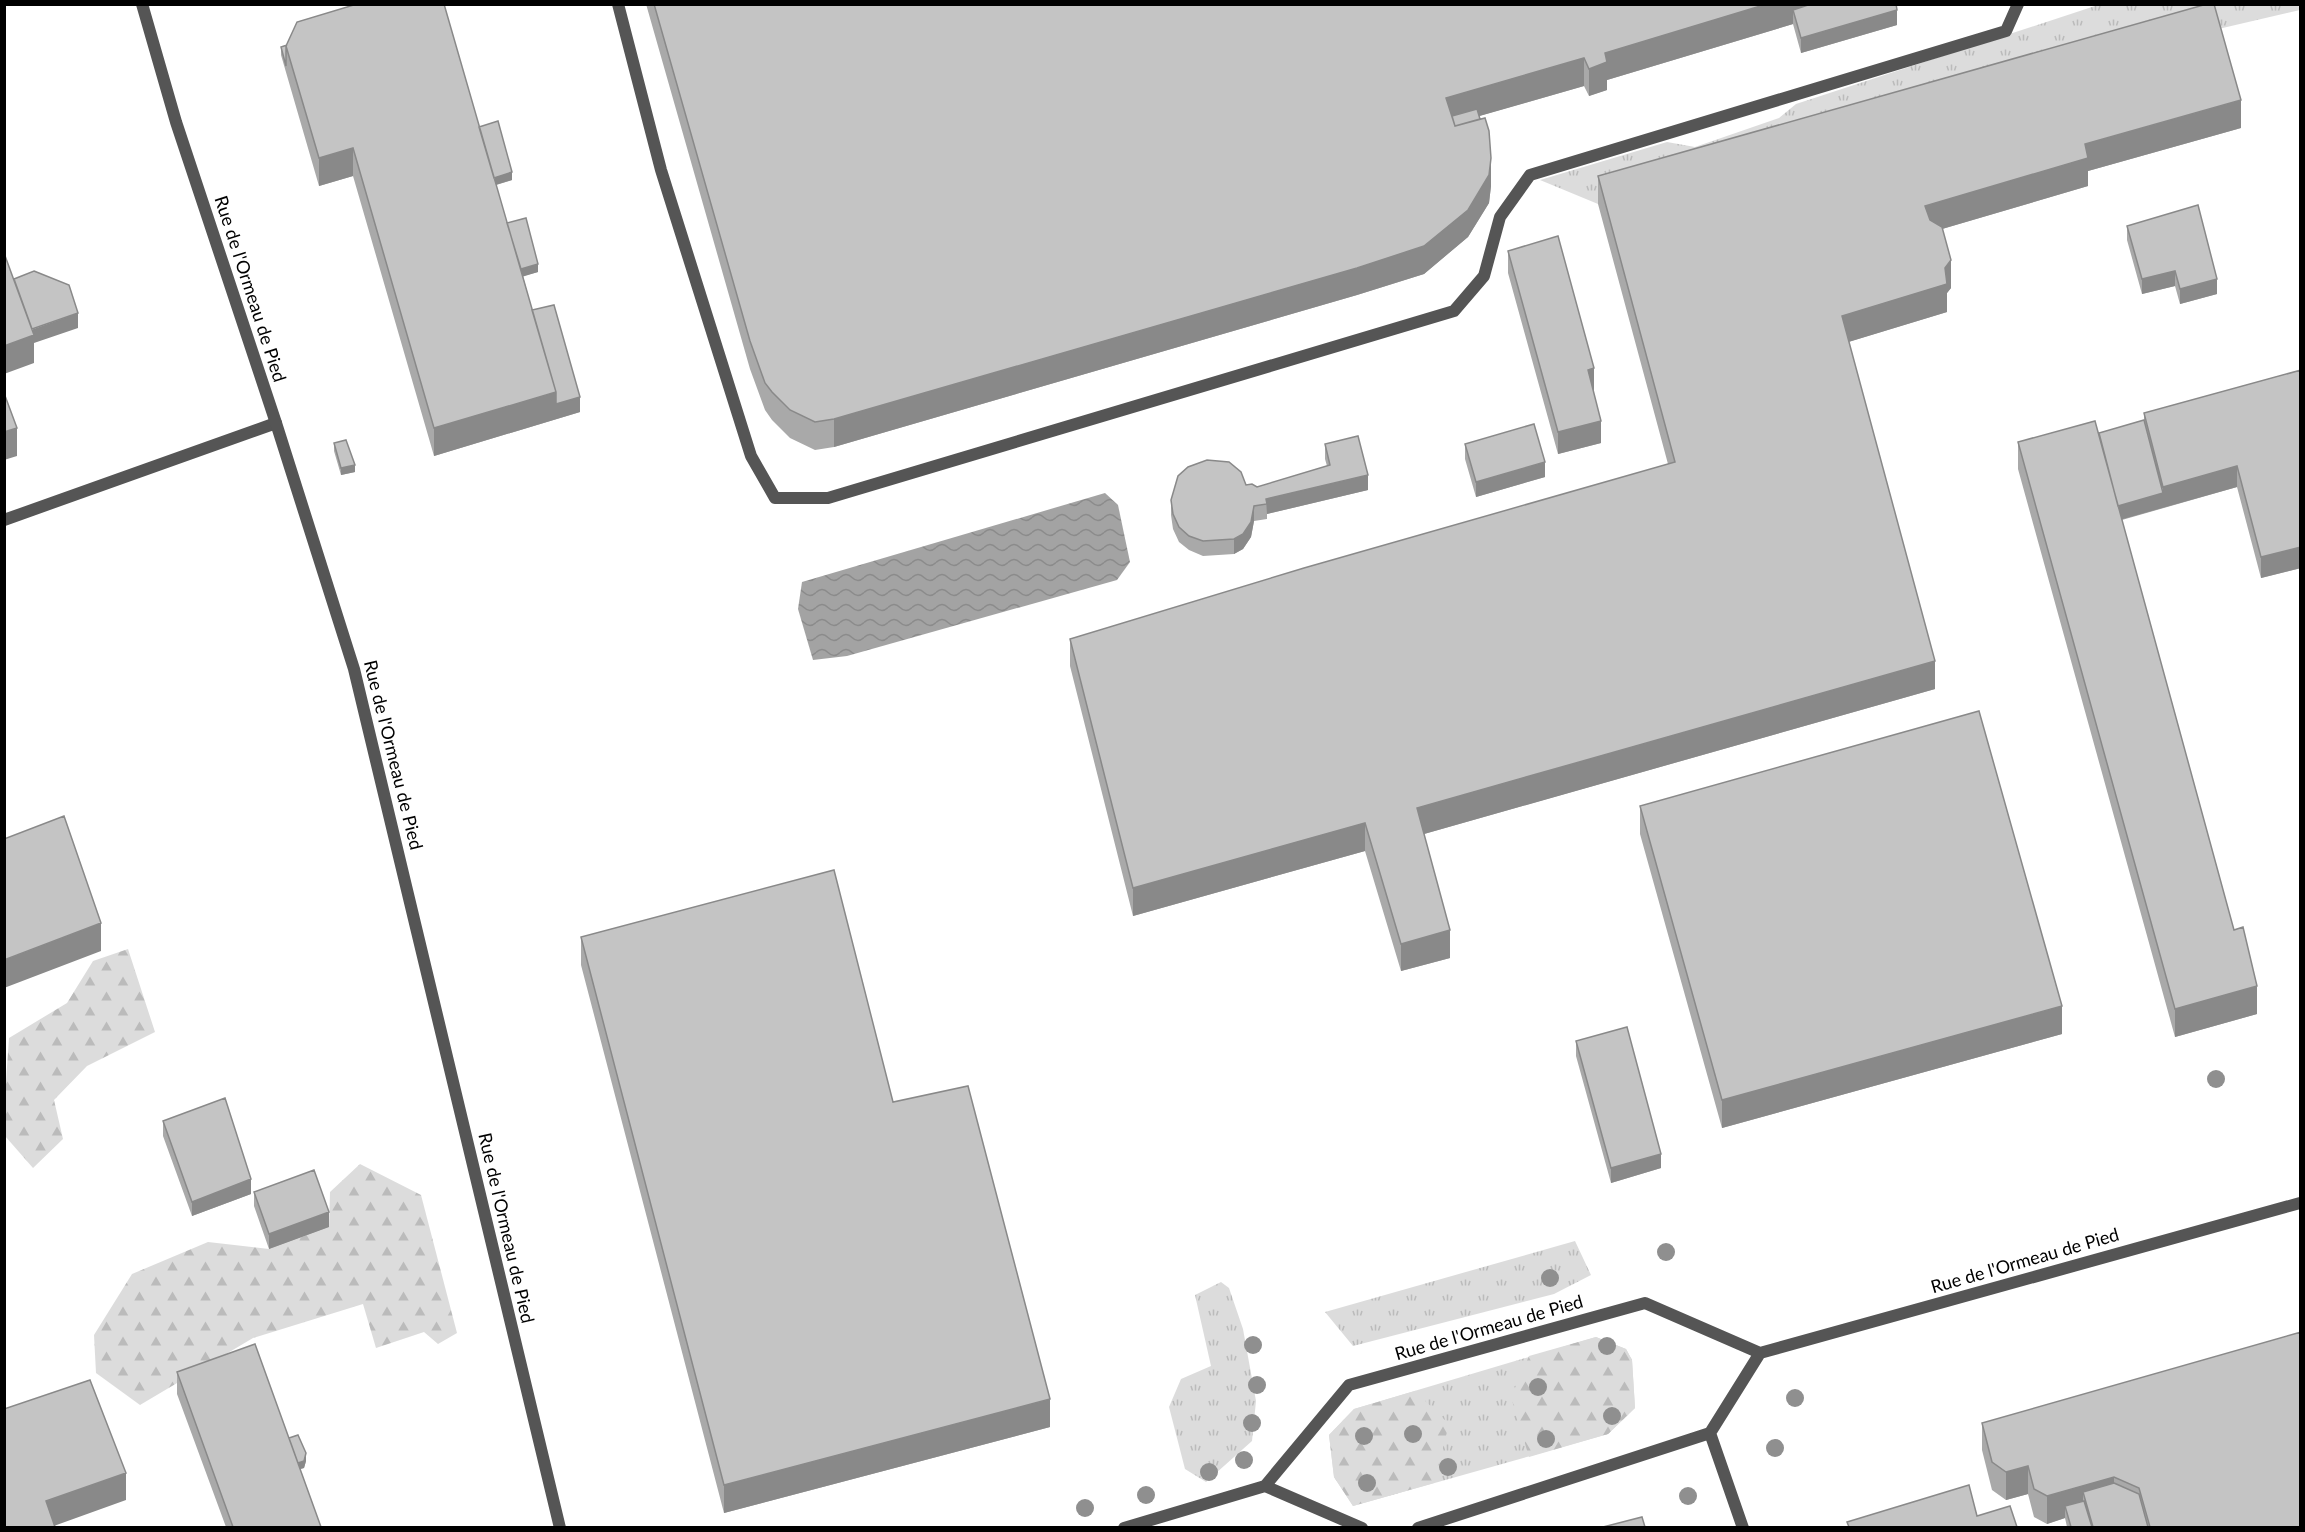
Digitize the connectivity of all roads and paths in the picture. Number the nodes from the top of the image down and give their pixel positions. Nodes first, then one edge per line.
1 (142, 4) edge
2 (618, 4) edge
3 (2018, 4) edge
4 (276, 423) junction
5 (4, 520) edge
6 (2301, 1203) edge
7 (1760, 1353) junction
8 (1710, 1433) junction
9 (1265, 1486) junction
10 (560, 1527) edge
11 (1124, 1527) edge
12 (1362, 1527) edge
13 (1418, 1527) edge
14 (1743, 1527) edge

1 - 4 street, Rue de l'Ormeau de Pied
2 - 3 street
4 - 5 street
4 - 10 street, Rue de l'Ormeau de Pied
6 - 7 street, Rue de l'Ormeau de Pied
7 - 8 street
7 - 9 street, Rue de l'Ormeau de Pied
8 - 13 street
8 - 14 street
9 - 11 street
9 - 12 street

